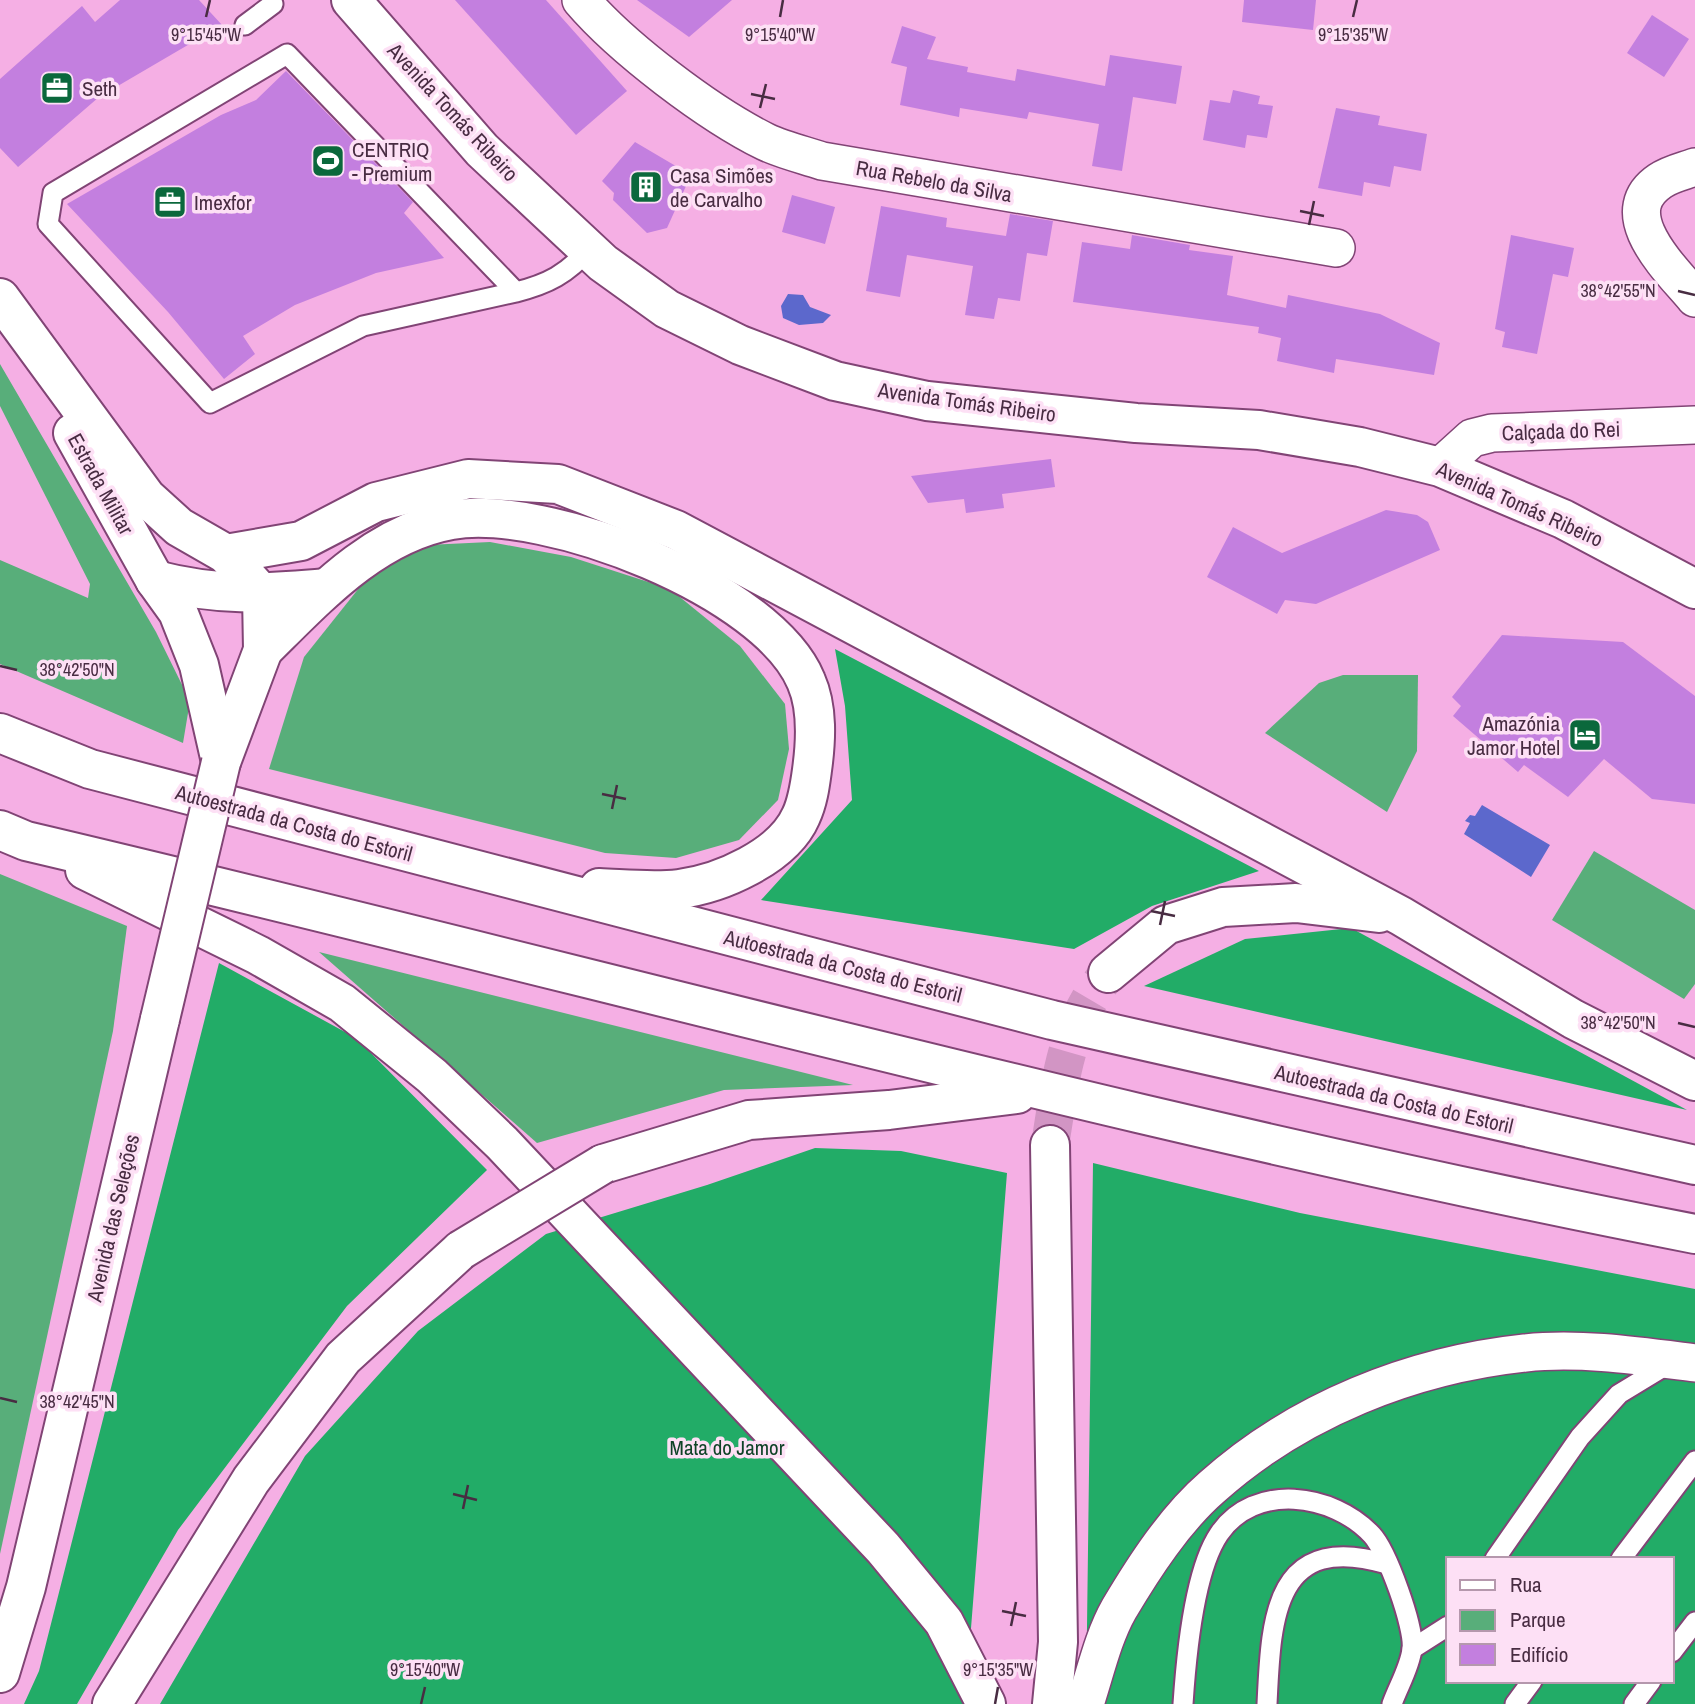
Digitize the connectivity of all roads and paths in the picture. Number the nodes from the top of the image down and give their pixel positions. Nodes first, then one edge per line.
1 (351, 0) edge
2 (581, 0) edge
3 (274, 1) edge
4 (245, 25) dead end
5 (1695, 167) edge
6 (1336, 248) dead end
7 (589, 249) junction
8 (516, 292) junction
9 (1695, 298) edge
10 (0, 301) edge
11 (1695, 425) edge
12 (1440, 467) junction
13 (226, 554) junction
14 (155, 580) junction
15 (327, 588) junction
16 (1695, 589) edge
17 (262, 594) junction
18 (257, 666) junction
19 (0, 733) edge
20 (221, 762) junction
21 (13, 836) edge
22 (534, 887) junction
23 (1401, 916) junction
24 (1108, 973) tunnel mouth
25 (1695, 1081) edge
26 (1042, 1091) junction
27 (1050, 1145) tunnel mouth
28 (1695, 1165) edge
29 (1695, 1234) edge
30 (1685, 1362) edge
31 (1695, 1461) edge
32 (1496, 1557) edge
33 (1623, 1557) edge
34 (1387, 1564) junction
35 (1695, 1622) edge
36 (1446, 1627) edge
37 (1412, 1649) junction
38 (1674, 1649) edge
39 (0, 1673) edge
40 (1531, 1683) edge
41 (1650, 1683) edge
42 (113, 1704) edge
43 (986, 1704) edge
44 (1052, 1704) edge
45 (1084, 1704) edge
46 (1183, 1704) edge
47 (1267, 1704) edge
48 (1392, 1704) edge
49 (1515, 1704) edge
50 (1634, 1704) edge

1 - 7 main road, Avenida Tomás Ribeiro
2 - 6 street, Rua Rebelo da Silva
3 - 4 lane
5 - 9 street
7 - 8 lane
7 - 12 main road, Avenida Tomás Ribeiro
8 - 8 lane
10 - 13 main road, Estrada Militar
10 - 14 main road, Estrada Militar
11 - 12 street, Calçada do Rei
12 - 16 main road, Avenida Tomás Ribeiro
13 - 17 main road, Estrada Militar
13 - 23 main road
14 - 17 main road
14 - 20 main road, Estrada Militar
15 - 17 main road
15 - 18 main road
15 - 22 main road
17 - 18 main road
18 - 20 main road, Avenida das Seleções
19 - 22 main road, Autoestrada da Costa do Estoril
20 - 39 main road, Avenida das Seleções, bridge
21 - 26 main road
21 - 43 main road
22 - 28 main road, Autoestrada da Costa do Estoril
23 - 24 main road
23 - 25 main road
26 - 29 main road
26 - 42 main road, bridge
27 - 44 main road
30 - 32 lane
30 - 45 street
31 - 33 lane
34 - 37 lane
34 - 46 lane
34 - 47 lane
35 - 38 lane
36 - 37 lane
37 - 48 lane
40 - 49 lane
41 - 50 lane

